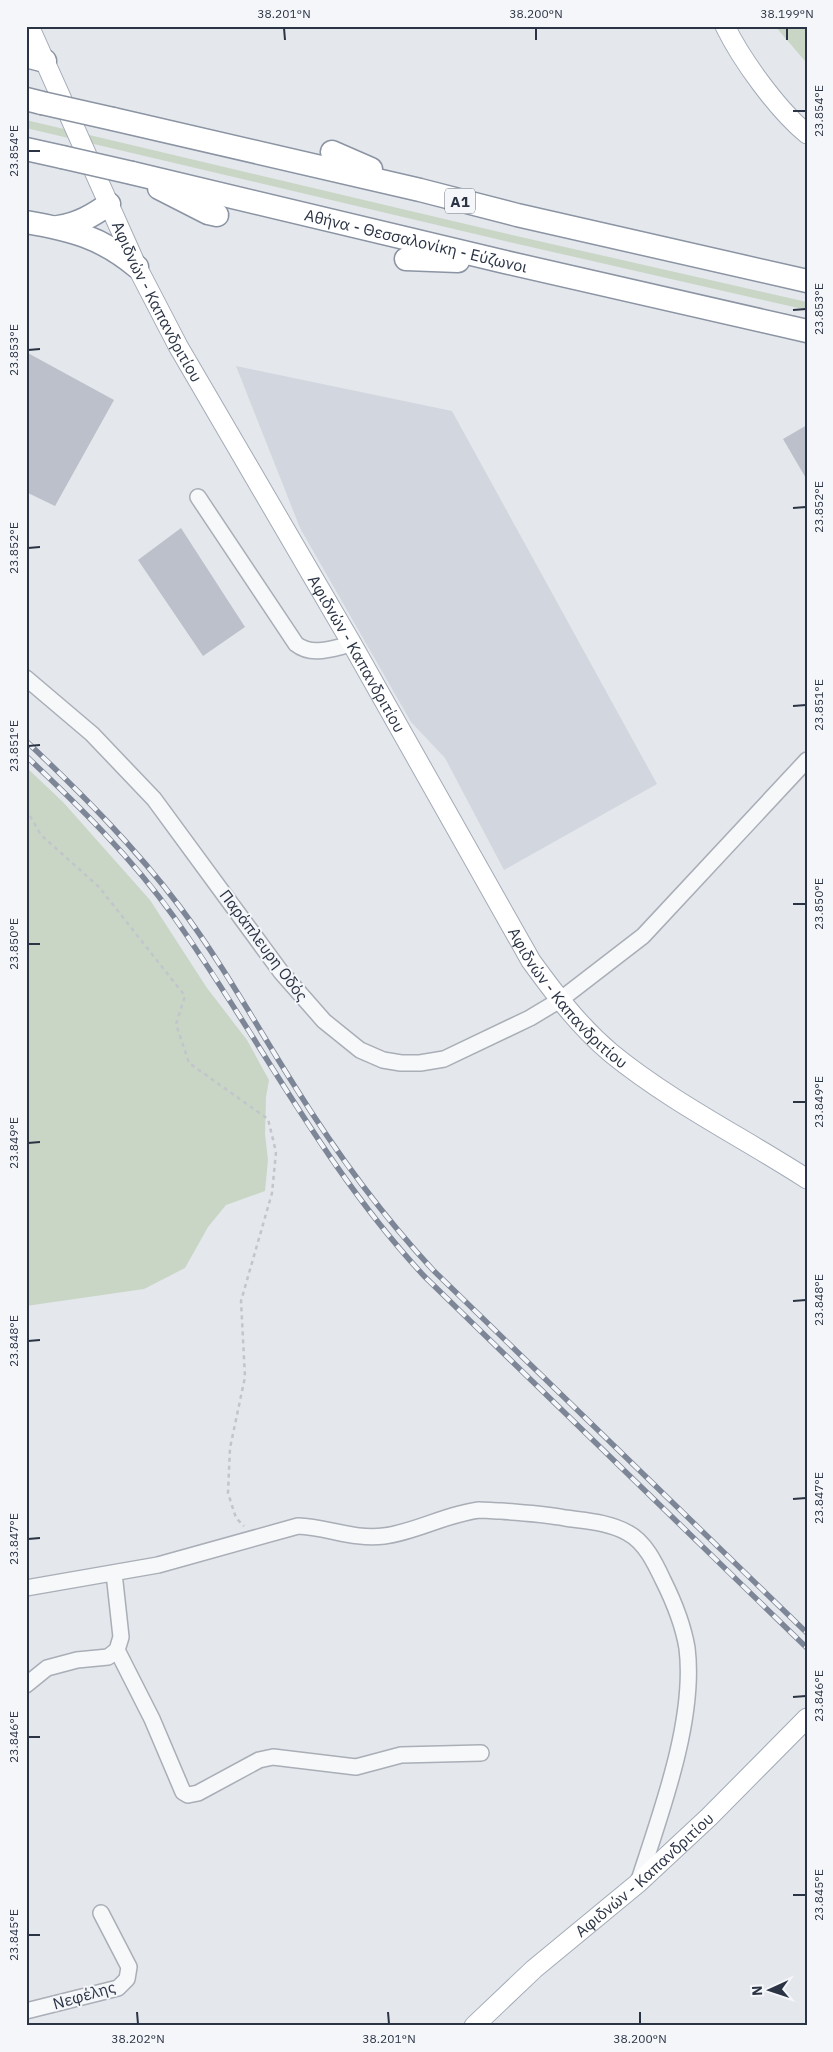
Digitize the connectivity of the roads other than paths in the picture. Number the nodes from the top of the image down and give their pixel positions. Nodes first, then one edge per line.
1 (29, 26) edge
2 (730, 28) edge
3 (36, 58) edge
4 (34, 101) edge
5 (169, 118) dead end
6 (117, 121) junction
7 (807, 134) edge
8 (26, 149) edge
9 (332, 152) dead end
10 (132, 173) junction
11 (420, 190) junction
12 (109, 204) junction
13 (218, 215) dead end
14 (26, 222) edge
15 (57, 227) junction
16 (406, 259) dead end
17 (504, 262) junction
18 (137, 267) junction
19 (807, 280) edge
20 (807, 331) edge
21 (198, 497) dead end
22 (352, 644) junction
23 (26, 678) edge
24 (807, 760) edge
25 (560, 1000) junction
26 (807, 1179) edge
27 (114, 1574) junction
28 (26, 1588) edge
29 (117, 1650) junction
30 (26, 1685) edge
31 (807, 1718) edge
32 (481, 1753) dead end
33 (638, 1884) junction
34 (102, 1913) dead end
35 (26, 2011) edge
36 (474, 2026) edge

1 - 3 main road, Αφιδνών - Καπανδριτίου
2 - 7 main road
3 - 12 main road, Αφιδνών - Καπανδριτίου
4 - 6 highway, Α1, bridge
5 - 6 highway
6 - 11 highway, Α1
8 - 10 highway, Αθήνα - Θεσσαλονίκη - Εύζωνοι, bridge
9 - 11 highway
10 - 13 highway
10 - 17 highway, Αθήνα - Θεσσαλονίκη - Εύζωνοι
11 - 19 highway, Α1
12 - 15 highway
12 - 18 main road, Αφιδνών - Καπανδριτίου
14 - 15 highway
15 - 18 highway
16 - 17 highway
17 - 20 highway, Αθήνα - Θεσσαλονίκη - Εύζωνοι
18 - 22 main road, Αφιδνών - Καπανδριτίου
21 - 22 street
22 - 25 main road, Αφιδνών - Καπανδριτίου
23 - 25 street, Παράπλευρη Οδός
24 - 25 street, Παράπλευρη Οδός
25 - 26 main road, Αφιδνών - Καπανδριτίου
27 - 28 street
27 - 29 street
27 - 33 street
29 - 30 street
29 - 32 street
31 - 33 main road, Αφιδνών - Καπανδριτίου
33 - 36 main road, Αφιδνών - Καπανδριτίου
34 - 35 street, Νεφέλης

